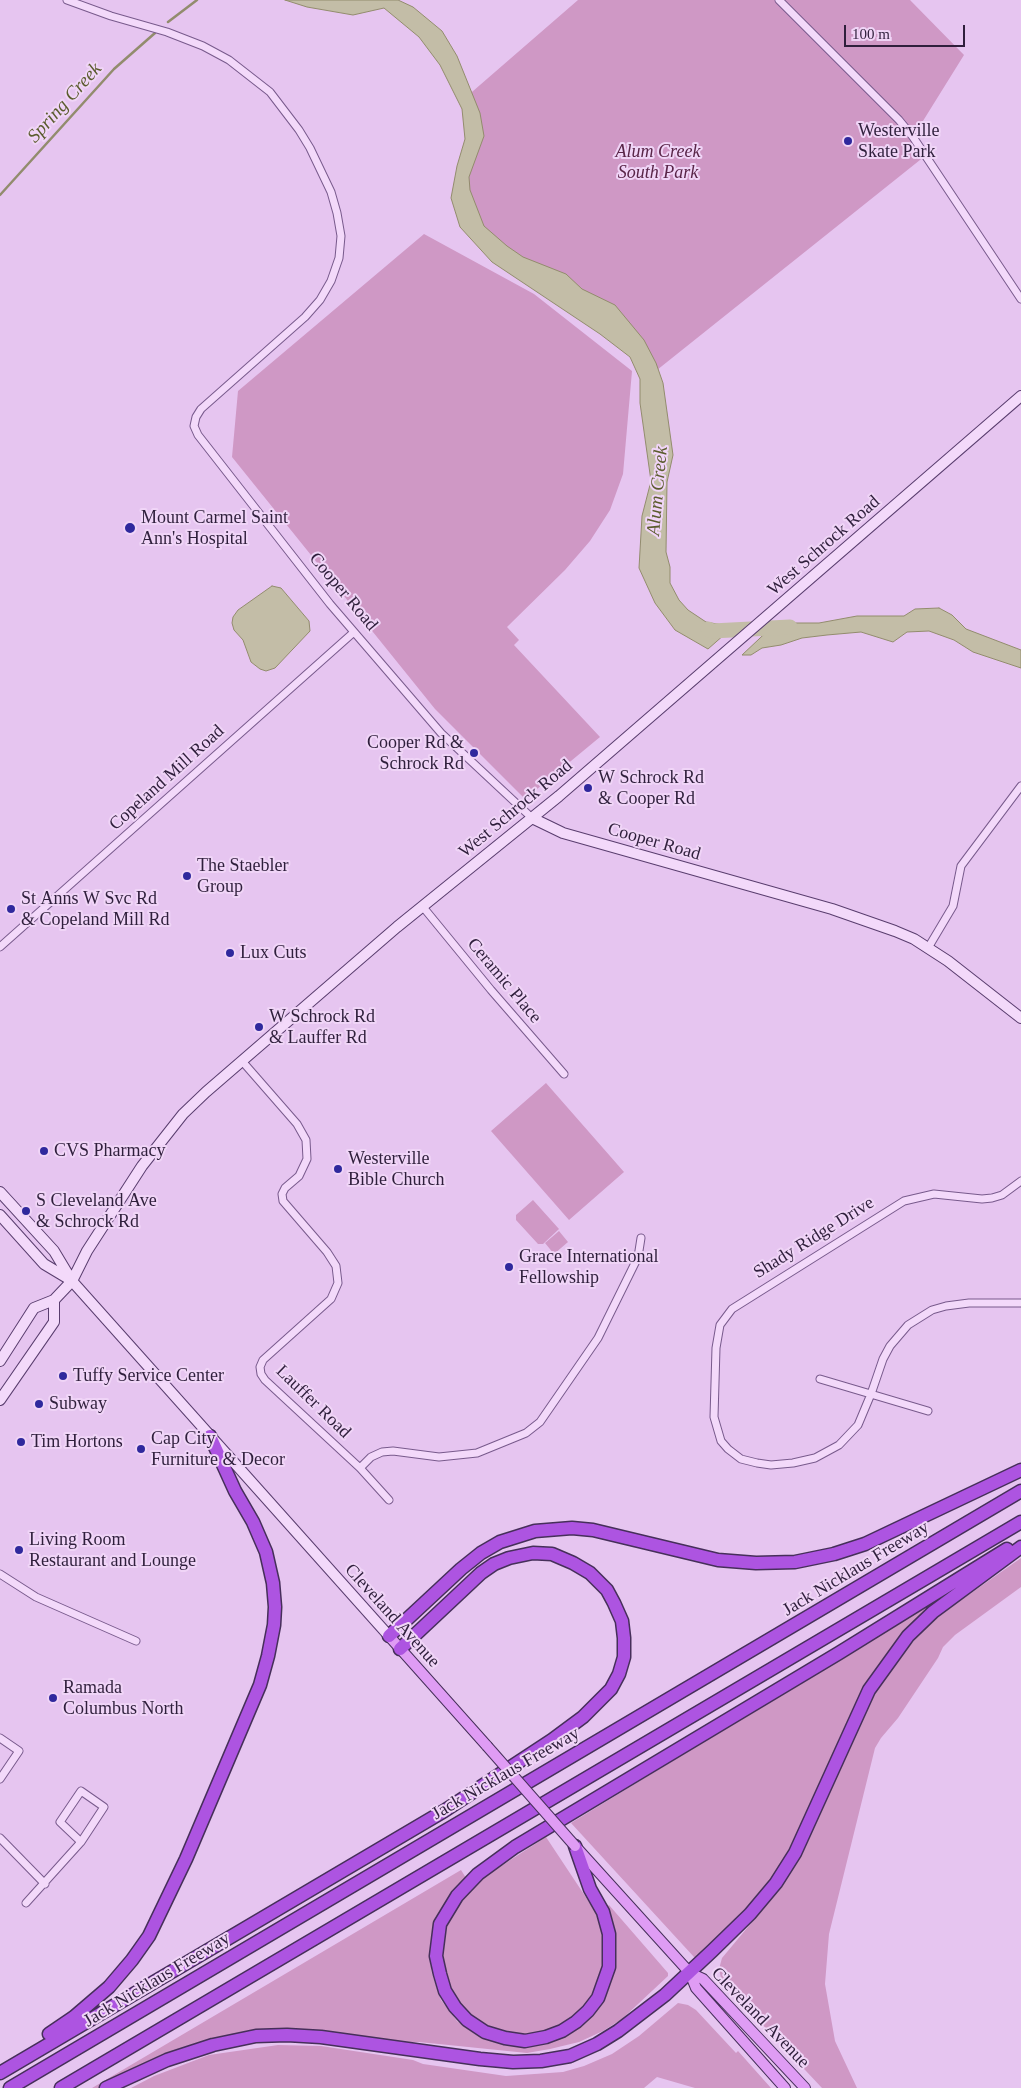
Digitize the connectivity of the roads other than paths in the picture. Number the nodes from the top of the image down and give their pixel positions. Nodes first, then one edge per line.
1 (67, 0) edge
2 (779, 0) edge
3 (1021, 300) edge
4 (1021, 396) edge
5 (354, 632) junction
6 (1021, 786) edge
7 (532, 818) junction
8 (423, 907) junction
9 (0, 946) edge
10 (928, 948) junction
11 (1021, 1018) edge
12 (242, 1061) junction
13 (564, 1074) dead end
14 (1021, 1181) edge
15 (0, 1192) edge
16 (0, 1215) edge
17 (641, 1238) dead end
18 (72, 1281) junction
19 (54, 1300) junction
20 (1021, 1303) edge
21 (0, 1361) edge
22 (820, 1379) dead end
23 (871, 1394) junction
24 (0, 1400) edge
25 (928, 1411) dead end
26 (210, 1436) junction
27 (360, 1468) junction
28 (1021, 1470) edge
29 (1021, 1492) edge
30 (389, 1500) dead end
31 (1021, 1522) edge
32 (1021, 1541) edge
33 (1021, 1547) edge
34 (0, 1574) edge
35 (389, 1636) junction
36 (136, 1641) dead end
37 (400, 1648) junction
38 (0, 1738) edge
39 (3, 1769) edge
40 (0, 1779) edge
41 (0, 1838) edge
42 (81, 1842) junction
43 (575, 1846) junction
44 (45, 1884) junction
45 (26, 1903) dead end
46 (690, 1973) junction
47 (0, 2068) edge
48 (0, 2073) edge
49 (10, 2088) edge
50 (61, 2088) edge
51 (106, 2088) edge
52 (785, 2088) edge
53 (805, 2088) edge

1 - 5 street, Cooper Road
2 - 3 street
4 - 7 main road, West Schrock Road
5 - 7 street, Cooper Road
5 - 9 street, Copeland Mill Road
6 - 10 street
7 - 8 main road, West Schrock Road
7 - 10 main road, Cooper Road
8 - 12 main road, West Schrock Road
8 - 13 street, Ceramic Place
10 - 11 main road, Cooper Road
12 - 18 main road, West Schrock Road
12 - 27 street, Lauffer Road
14 - 23 street, Shady Ridge Drive
15 - 18 main road
16 - 18 main road
17 - 27 street
18 - 19 main road, West Schrock Road
18 - 26 main road, Cleveland Avenue
19 - 21 main road
19 - 24 main road
20 - 23 street, Shady Ridge Drive
22 - 23 street
23 - 25 street
26 - 35 main road, Cleveland Avenue
26 - 47 highway
27 - 30 street, Lauffer Road
28 - 35 highway
29 - 49 highway, Jack Nicklaus Freeway
31 - 50 highway
32 - 43 highway
33 - 46 highway
34 - 36 street
35 - 37 main road, Cleveland Avenue
37 - 43 main road, Cleveland Avenue, bridge
37 - 48 highway
38 - 39 street
39 - 40 street
41 - 44 street
42 - 42 street
42 - 44 street
43 - 46 main road, Cleveland Avenue
44 - 45 street
46 - 51 highway
46 - 52 main road, Cleveland Avenue
46 - 53 main road, Cleveland Avenue

